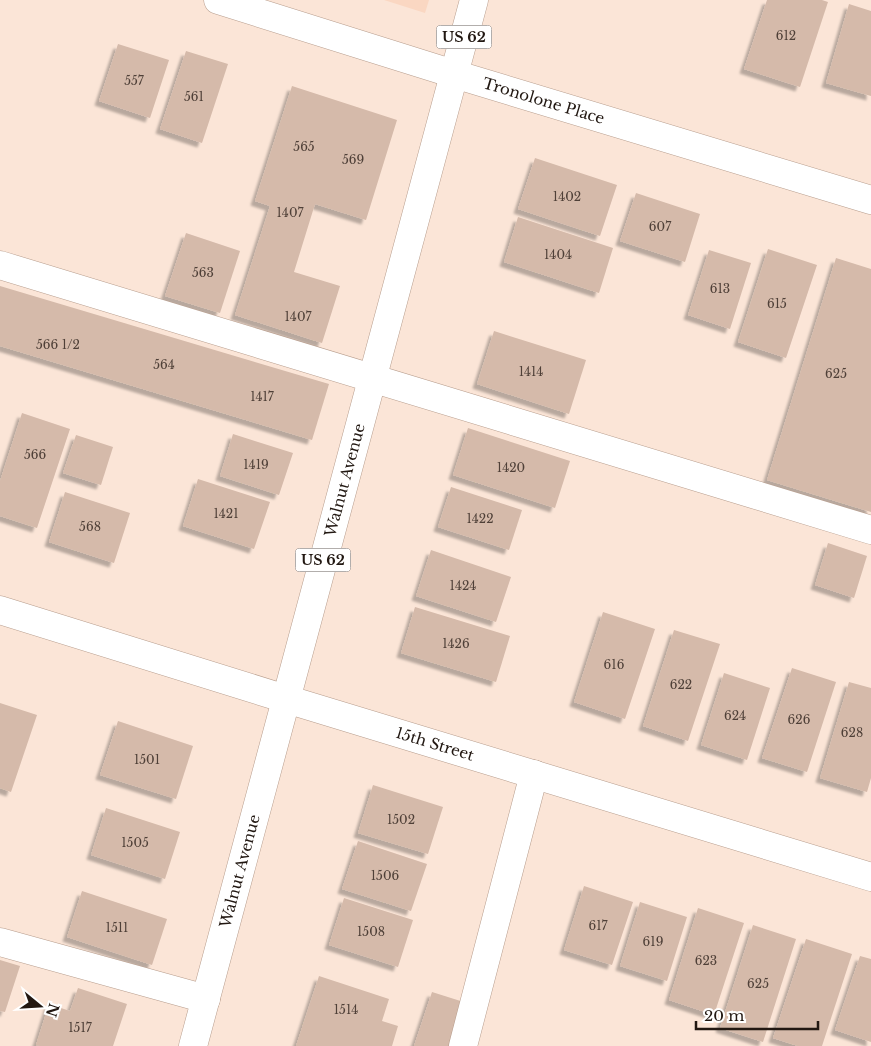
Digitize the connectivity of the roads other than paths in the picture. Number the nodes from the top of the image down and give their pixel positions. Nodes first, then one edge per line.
1 (474, 0) edge
2 (225, 1) edge
3 (454, 74) junction
4 (871, 200) edge
5 (0, 265) edge
6 (372, 378) junction
7 (871, 530) edge
8 (0, 610) edge
9 (286, 699) junction
10 (534, 774) junction
11 (871, 876) edge
12 (0, 942) edge
13 (206, 999) junction
14 (193, 1046) edge
15 (463, 1046) edge

1 - 3 street, Walnut Avenue / US 62
2 - 3 street, Tronolone Place
3 - 4 street, Tronolone Place
3 - 6 street, Walnut Avenue / US 62
5 - 6 street
6 - 7 street
6 - 9 street, Walnut Avenue / US 62
8 - 9 street, 15th Street
9 - 10 street, 15th Street
9 - 13 street, Walnut Avenue / US 62
10 - 11 street, 15th Street
10 - 15 street
12 - 13 street
13 - 14 street, Walnut Avenue / US 62

